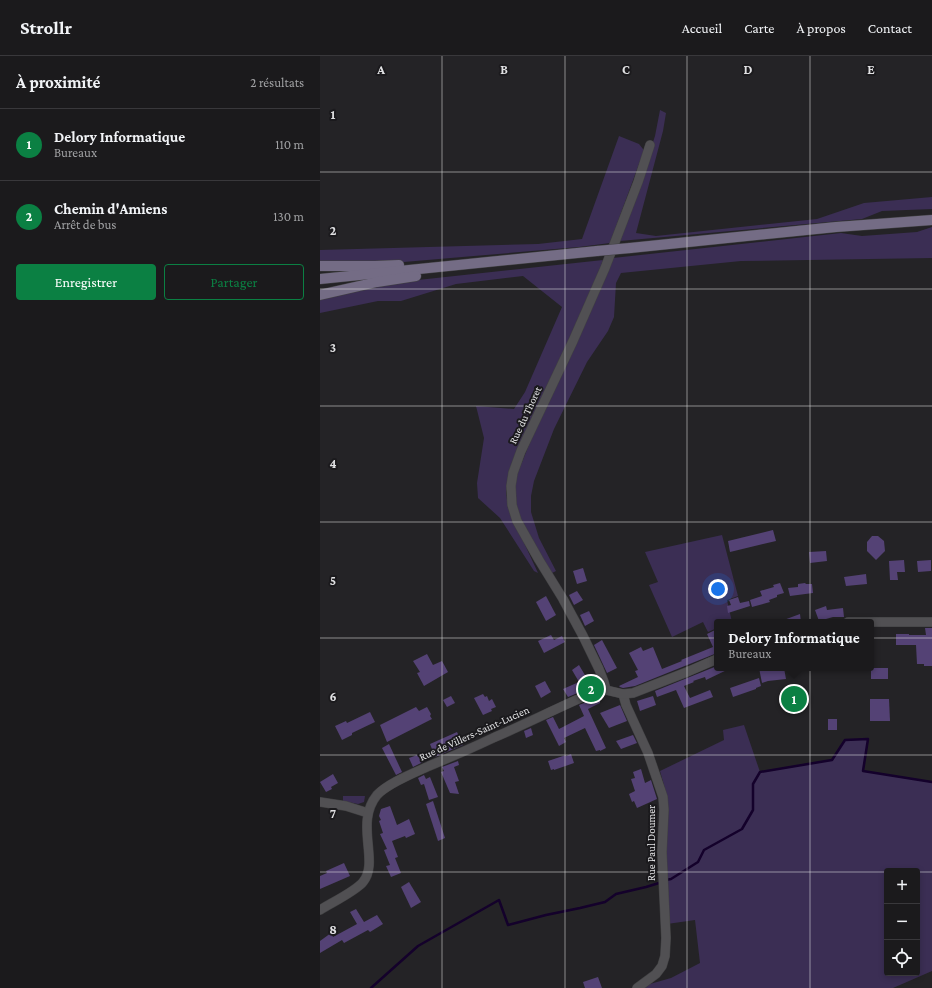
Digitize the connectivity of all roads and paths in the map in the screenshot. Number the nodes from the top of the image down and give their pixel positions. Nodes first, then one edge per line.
1 (650, 145) dead end
2 (932, 220) edge
3 (491, 262) junction
4 (320, 266) edge
5 (320, 279) edge
6 (320, 295) edge
7 (874, 622) edge
8 (932, 622) edge
9 (714, 660) edge
10 (606, 690) junction
11 (623, 694) junction
12 (320, 802) edge
13 (368, 813) junction
14 (320, 910) edge
15 (637, 988) edge

1 - 10 street, Rue du Thoret
2 - 3 main road, bridge
3 - 4 main road
3 - 5 main road
3 - 6 main road
7 - 8 street
9 - 11 street, Rue de Villers-Saint-Lucien
10 - 11 street, Rue de Villers-Saint-Lucien
10 - 13 street, Rue de Villers-Saint-Lucien
11 - 15 street, Rue Paul Doumer
12 - 13 street
13 - 14 street, Rue de Villers-Saint-Lucien

